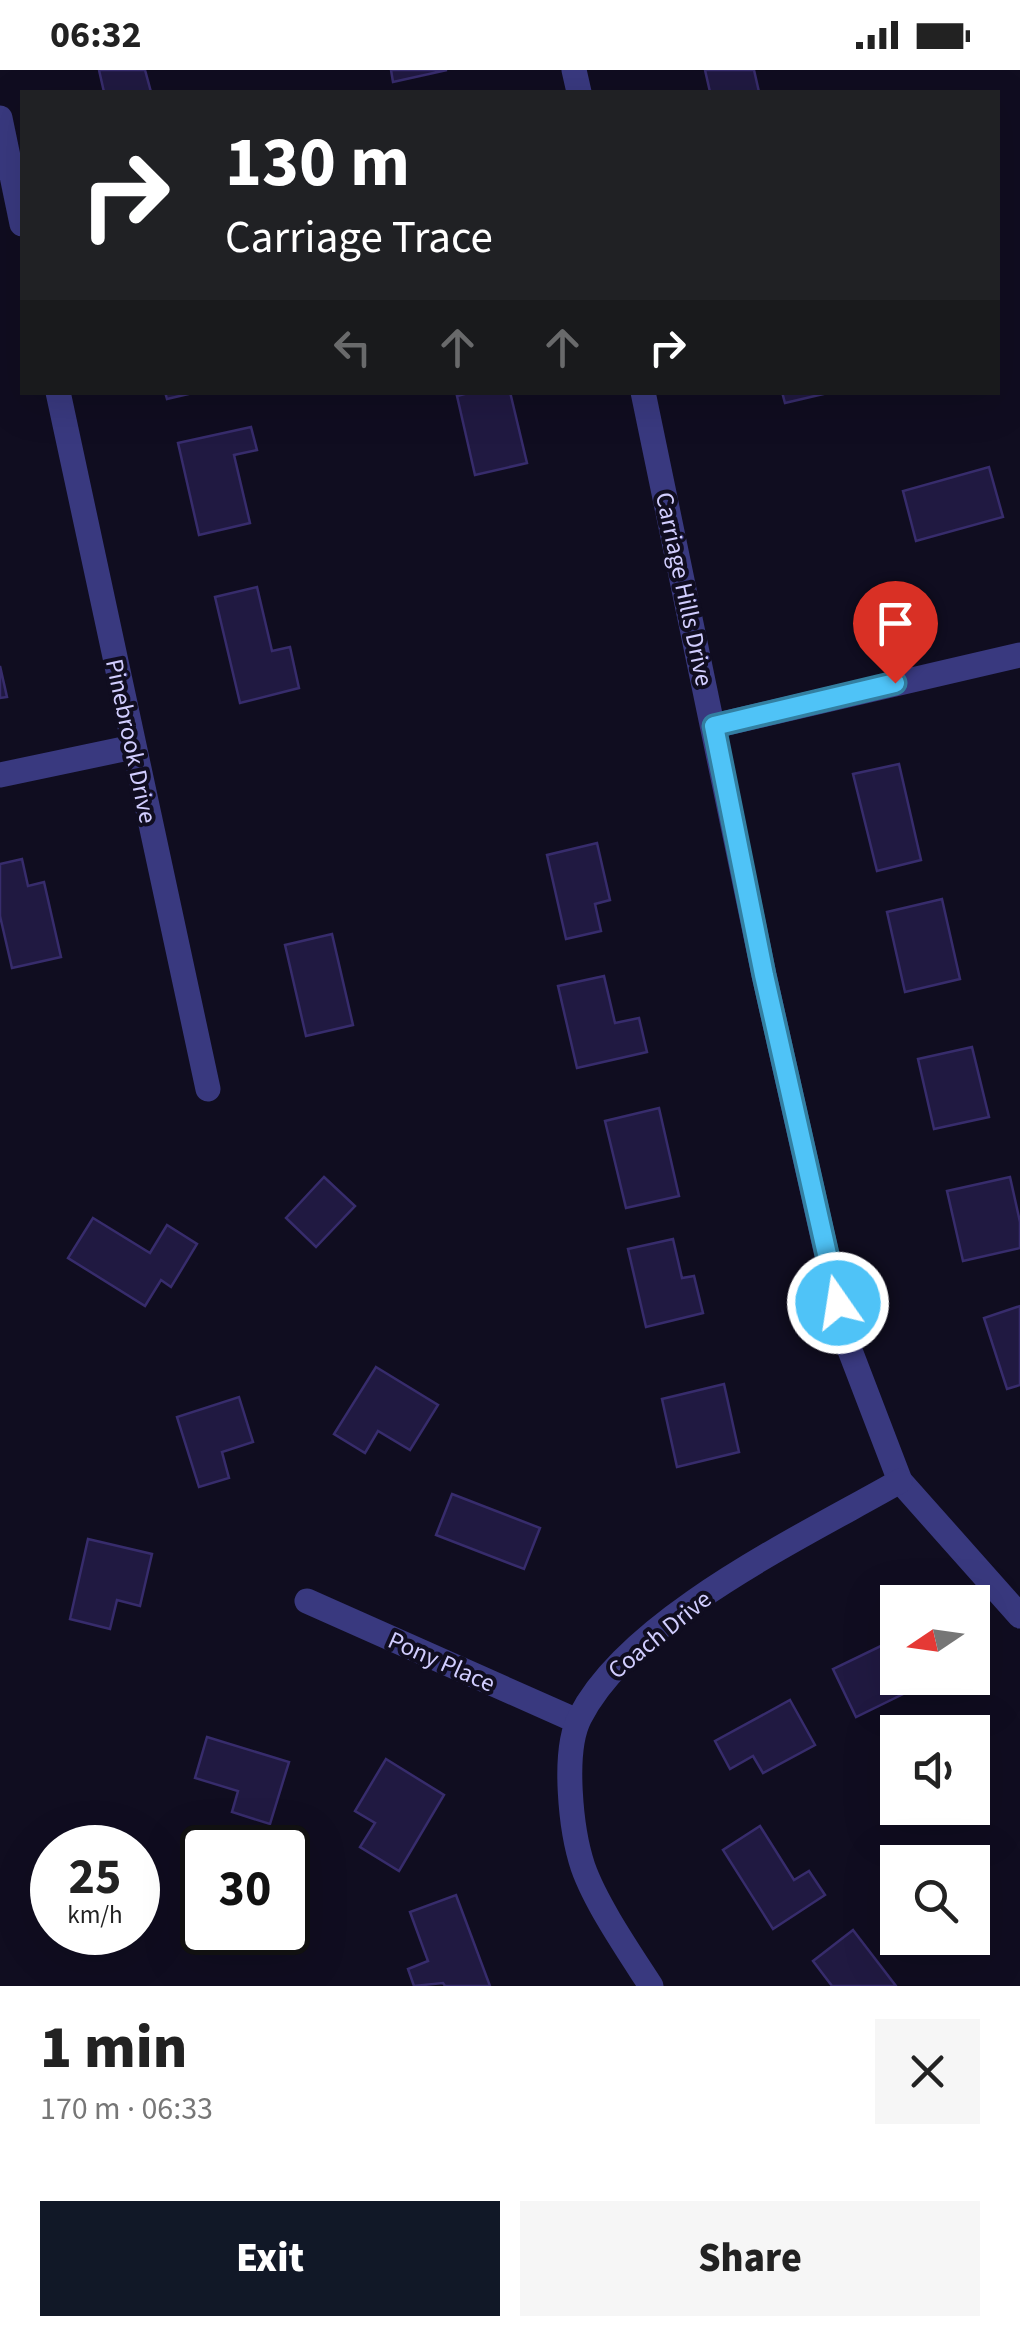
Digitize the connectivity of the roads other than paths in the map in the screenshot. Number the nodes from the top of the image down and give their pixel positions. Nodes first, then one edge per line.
1 (0, 118) edge
2 (20, 214) edge
3 (59, 395) edge
4 (644, 395) edge
5 (1020, 655) edge
6 (714, 726) junction
7 (133, 747) junction
8 (0, 776) edge
9 (208, 1089) dead end
10 (900, 1480) junction
11 (307, 1602) dead end
12 (1020, 1616) edge
13 (577, 1721) junction
14 (650, 1986) edge

1 - 2 street
3 - 7 street, Pinebrook Drive
4 - 6 street, Carriage Hills Drive
5 - 6 street
6 - 10 street, Carriage Hills Drive
7 - 8 street
7 - 9 street, Pinebrook Drive
10 - 12 street, Carriage Hills Drive
10 - 13 street, Coach Drive
11 - 13 street, Pony Place
13 - 14 street, Coach Drive

